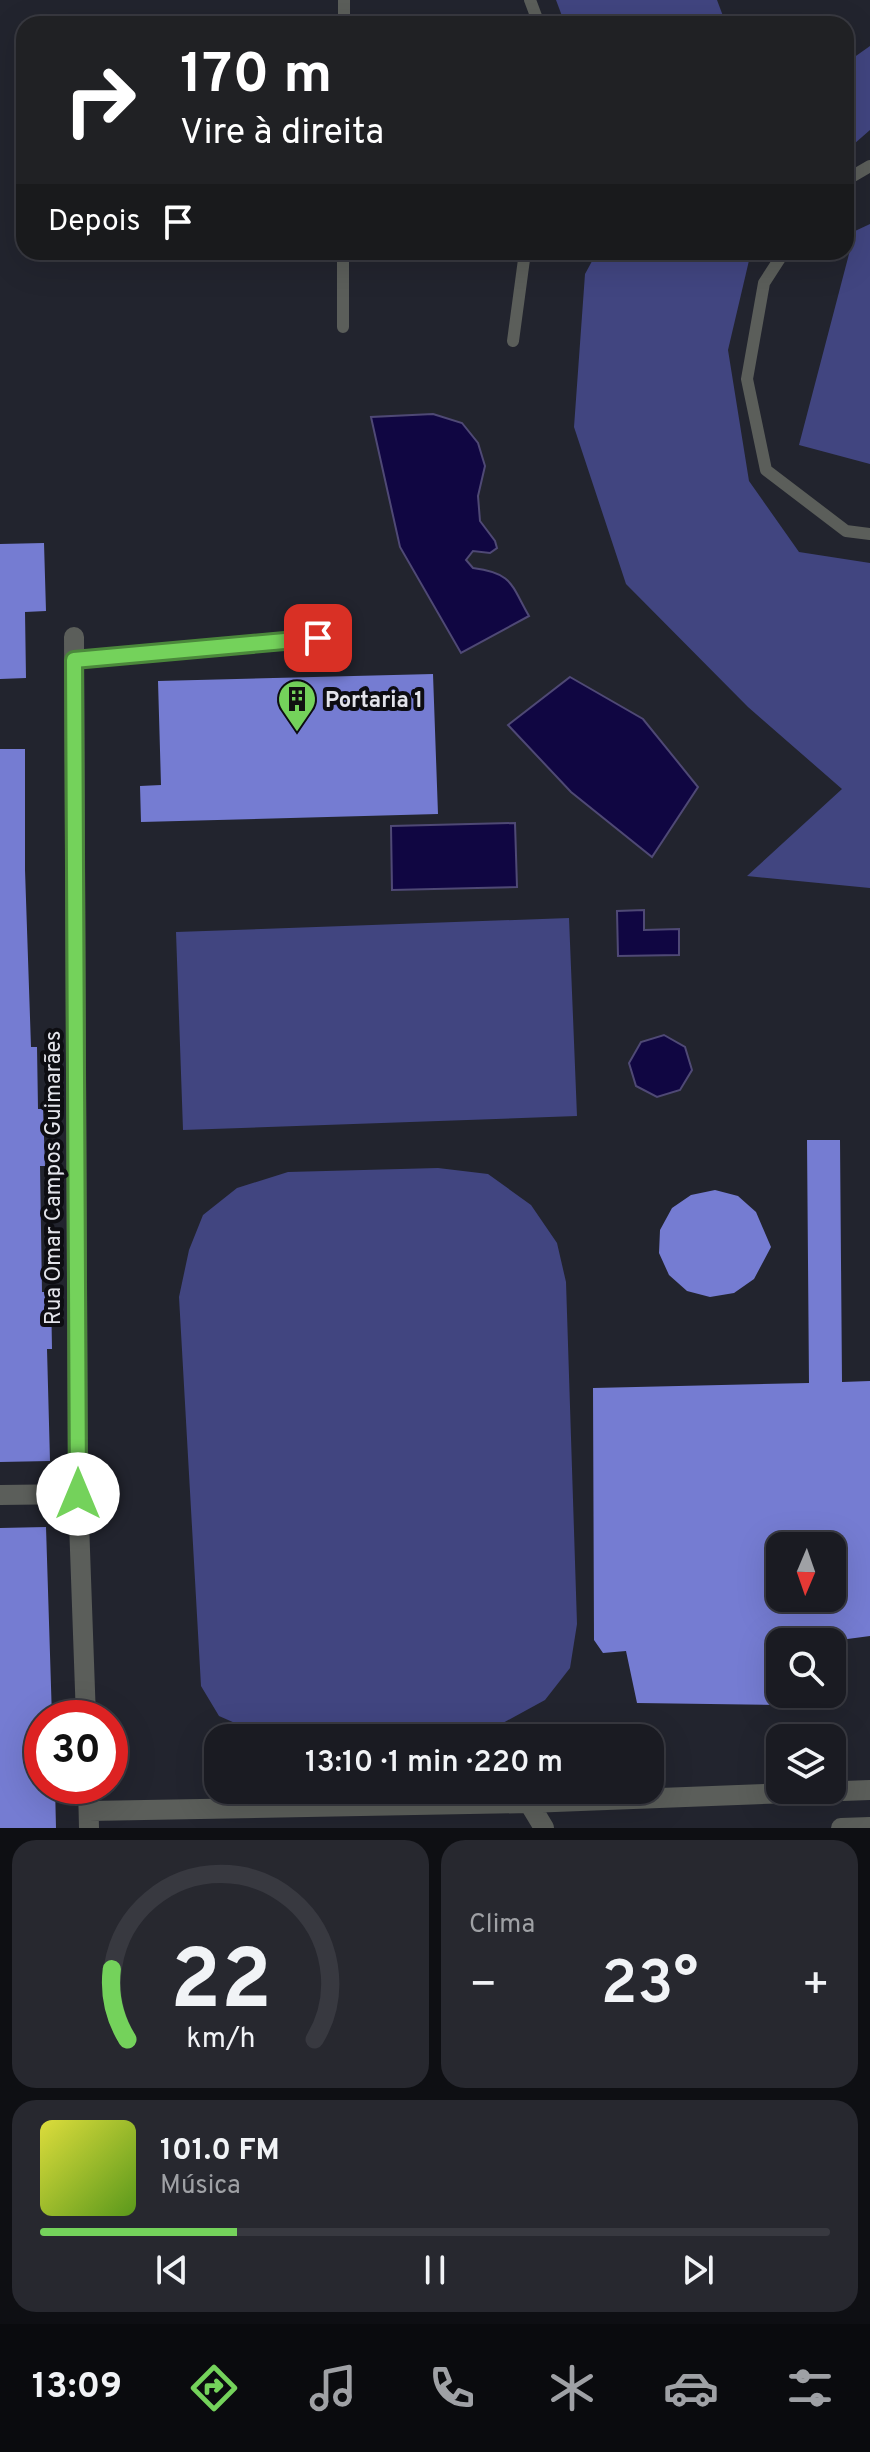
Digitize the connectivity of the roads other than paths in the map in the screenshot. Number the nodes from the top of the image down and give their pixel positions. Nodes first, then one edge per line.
1 (343, 260) edge
2 (524, 260) edge
3 (779, 260) edge
4 (343, 327) dead end
5 (513, 341) dead end
6 (870, 534) edge
7 (74, 637) dead end
8 (318, 638) dead end
9 (74, 660) junction
10 (78, 1494) junction
11 (0, 1495) edge
12 (85, 1700) edge
13 (870, 1790) edge
14 (664, 1798) edge
15 (503, 1804) edge
16 (530, 1804) edge
17 (89, 1820) edge
18 (870, 1827) edge
19 (544, 1828) edge
20 (841, 1828) edge

1 - 4 lane
2 - 5 lane
3 - 6 lane
7 - 9 street, Rua Omar Campos Guimarães
8 - 9 lane
9 - 10 street, Rua Omar Campos Guimarães
10 - 11 street
10 - 12 street, Rua Omar Campos Guimarães
13 - 14 street
15 - 17 street
16 - 19 street
18 - 20 street

